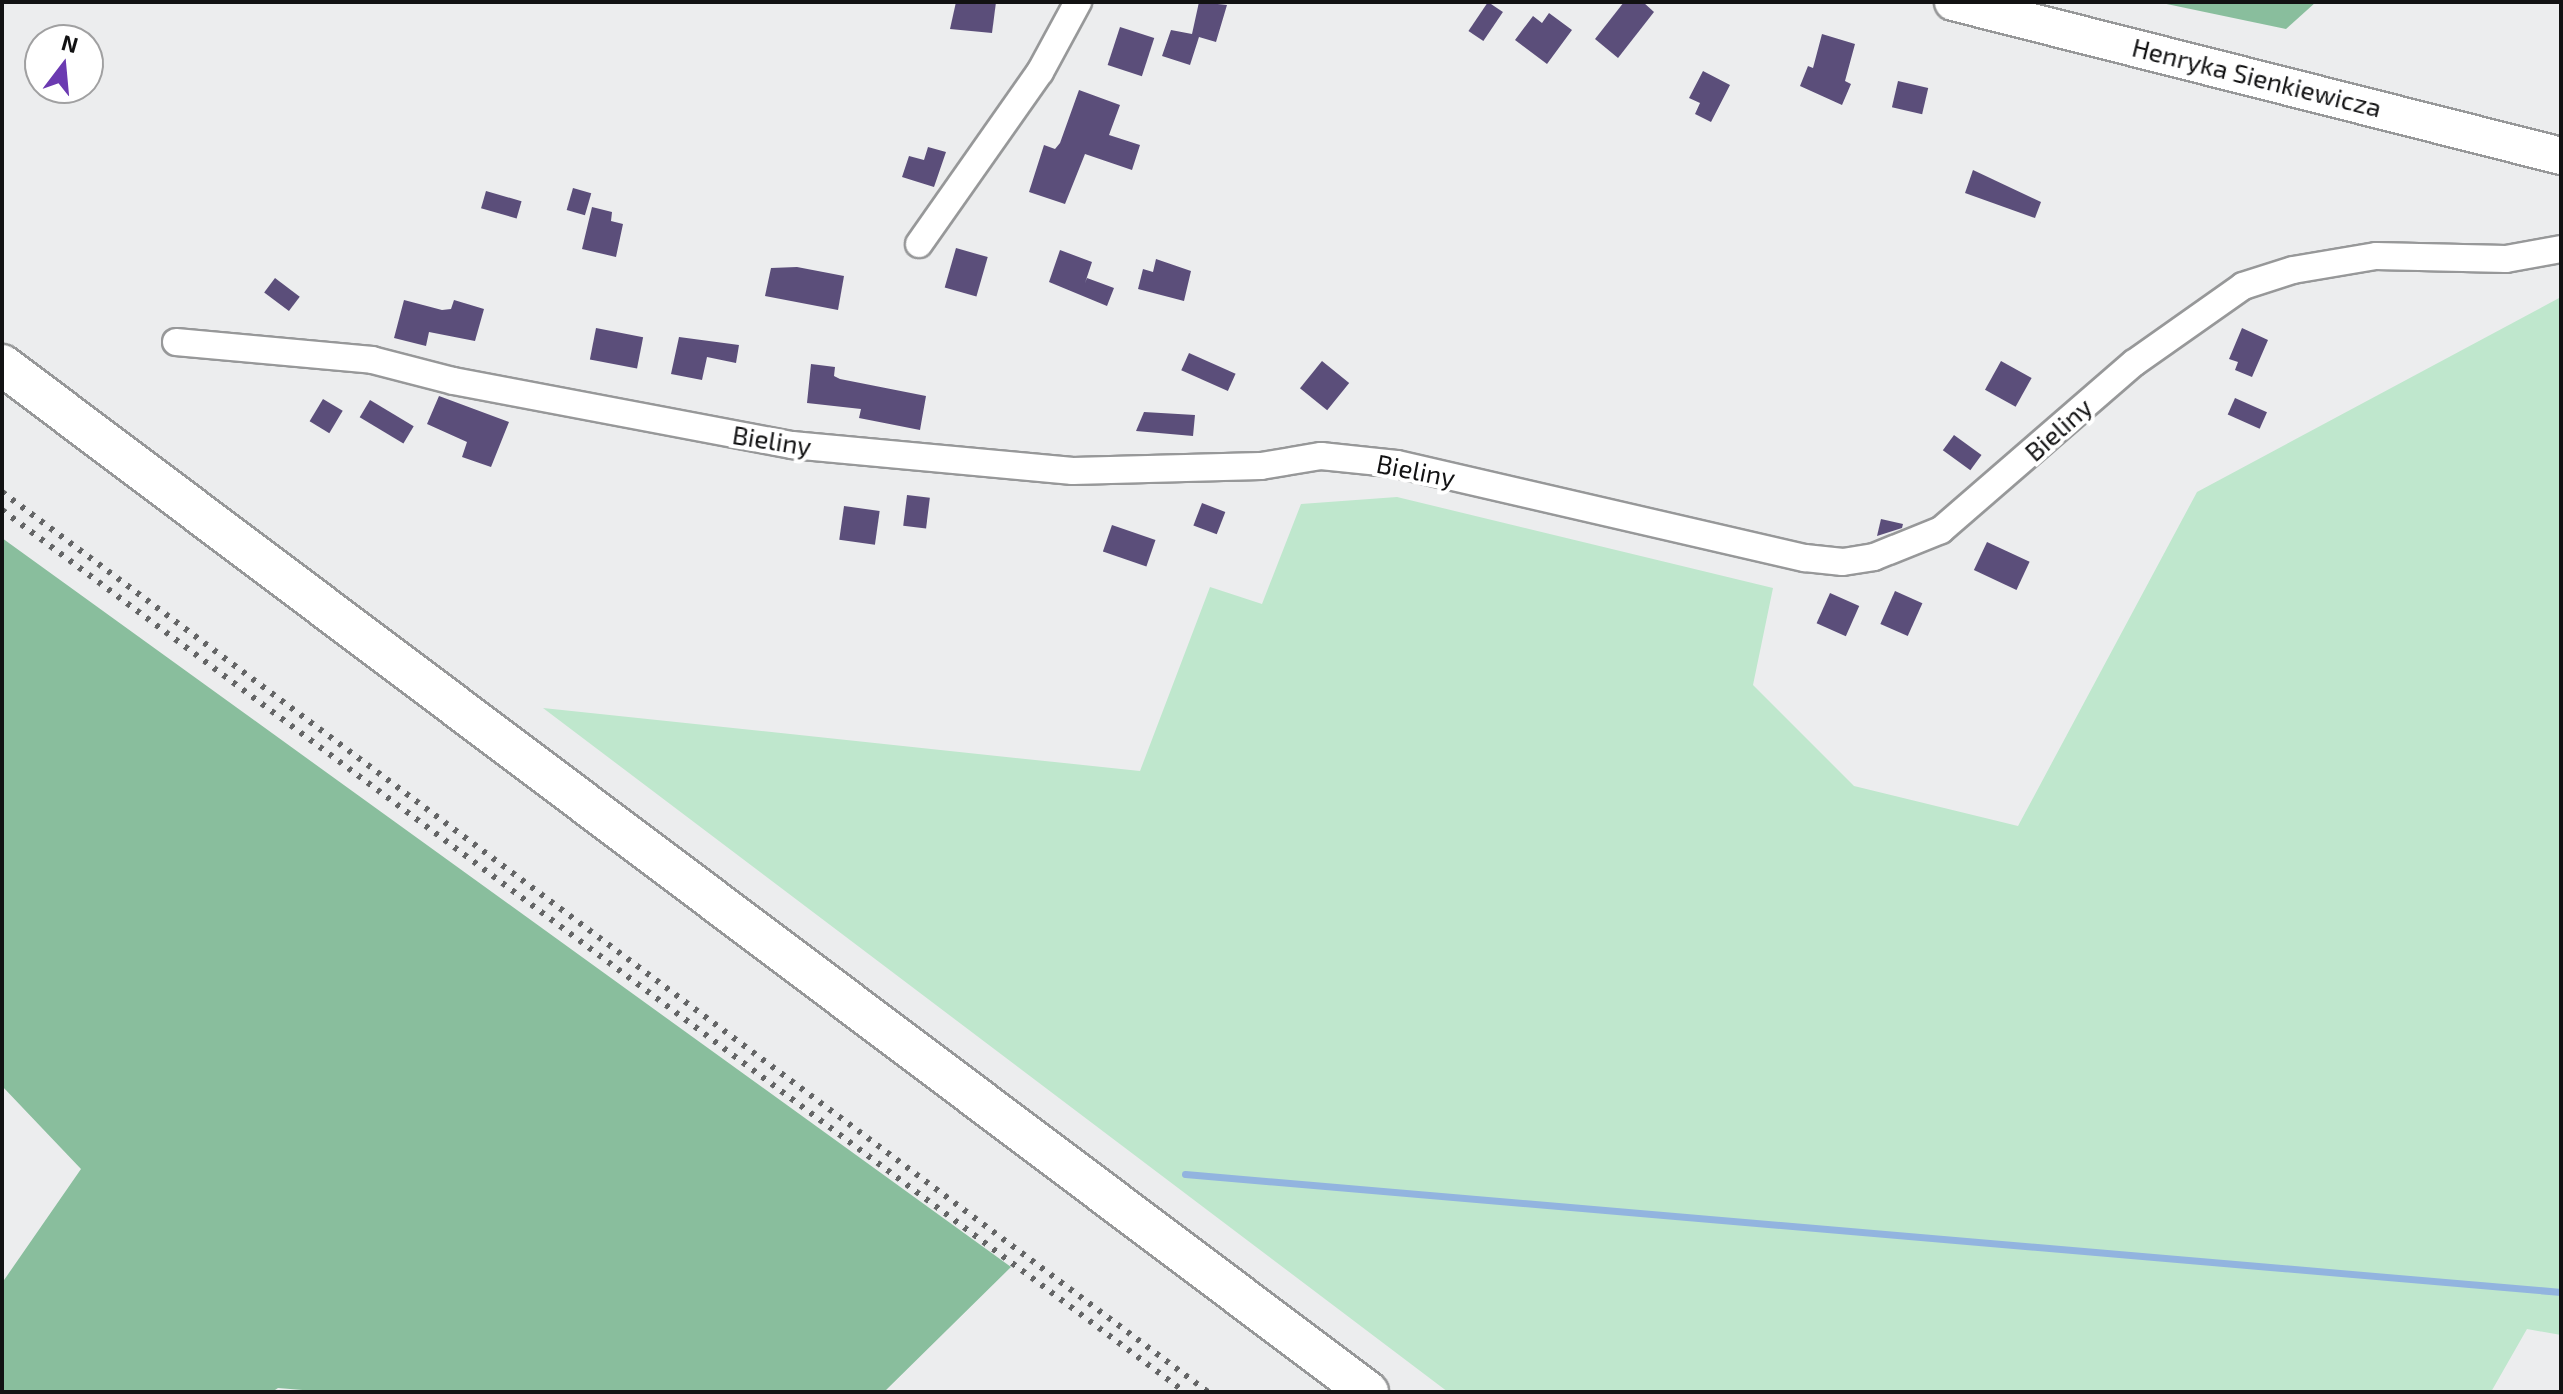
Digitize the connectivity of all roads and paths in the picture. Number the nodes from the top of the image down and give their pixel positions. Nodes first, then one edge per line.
1 (1078, 2) edge
2 (1953, 2) edge
3 (2561, 156) edge
4 (919, 244) dead end
5 (2561, 249) edge
6 (176, 342) dead end
7 (2, 365) edge
8 (1368, 1392) edge

1 - 4 street
2 - 3 main road, Henryka Sienkiewicza
5 - 6 street, Bieliny
7 - 8 main road

